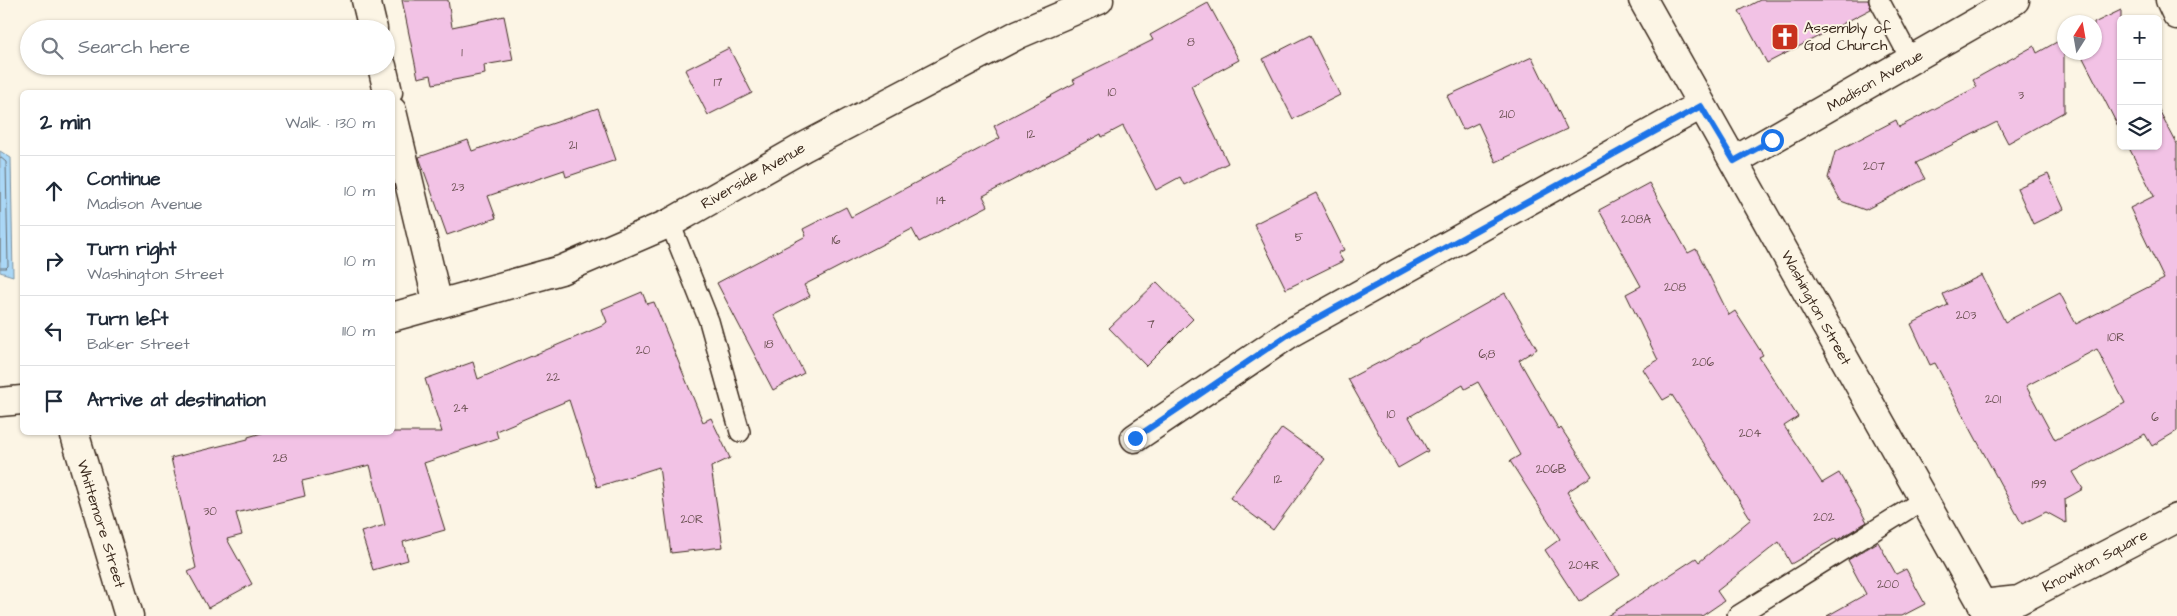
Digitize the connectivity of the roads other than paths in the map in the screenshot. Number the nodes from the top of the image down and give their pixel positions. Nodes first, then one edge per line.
1 (366, 0) edge
2 (1098, 0) edge
3 (1643, 0) edge
4 (1879, 0) edge
5 (2015, 0) edge
6 (2170, 0) edge
7 (2177, 14) edge
8 (371, 20) edge
9 (1911, 60) junction
10 (384, 75) edge
11 (388, 90) edge
12 (1701, 106) junction
13 (395, 124) edge
14 (1734, 161) junction
15 (670, 223) junction
16 (438, 304) junction
17 (395, 316) edge
18 (20, 400) edge
19 (0, 402) edge
20 (740, 432) dead end
21 (75, 435) edge
22 (1135, 438) dead end
23 (1923, 500) junction
24 (2177, 518) edge
25 (1986, 610) edge
26 (128, 616) edge
27 (1737, 616) edge

1 - 8 street
2 - 15 street, Riverside Avenue
3 - 12 street, Washington Street
4 - 9 lane
5 - 9 street, Madison Avenue
6 - 7 street
9 - 14 street, Madison Avenue
10 - 11 street
12 - 14 street, Washington Street
12 - 22 street
13 - 16 street
14 - 23 street, Washington Street
15 - 16 street, Riverside Avenue
15 - 20 lane
16 - 17 street, Riverside Avenue
18 - 19 street
21 - 26 street, Whittemore Street
23 - 25 street, Washington Street
23 - 27 lane
24 - 25 street, Knowlton Square

